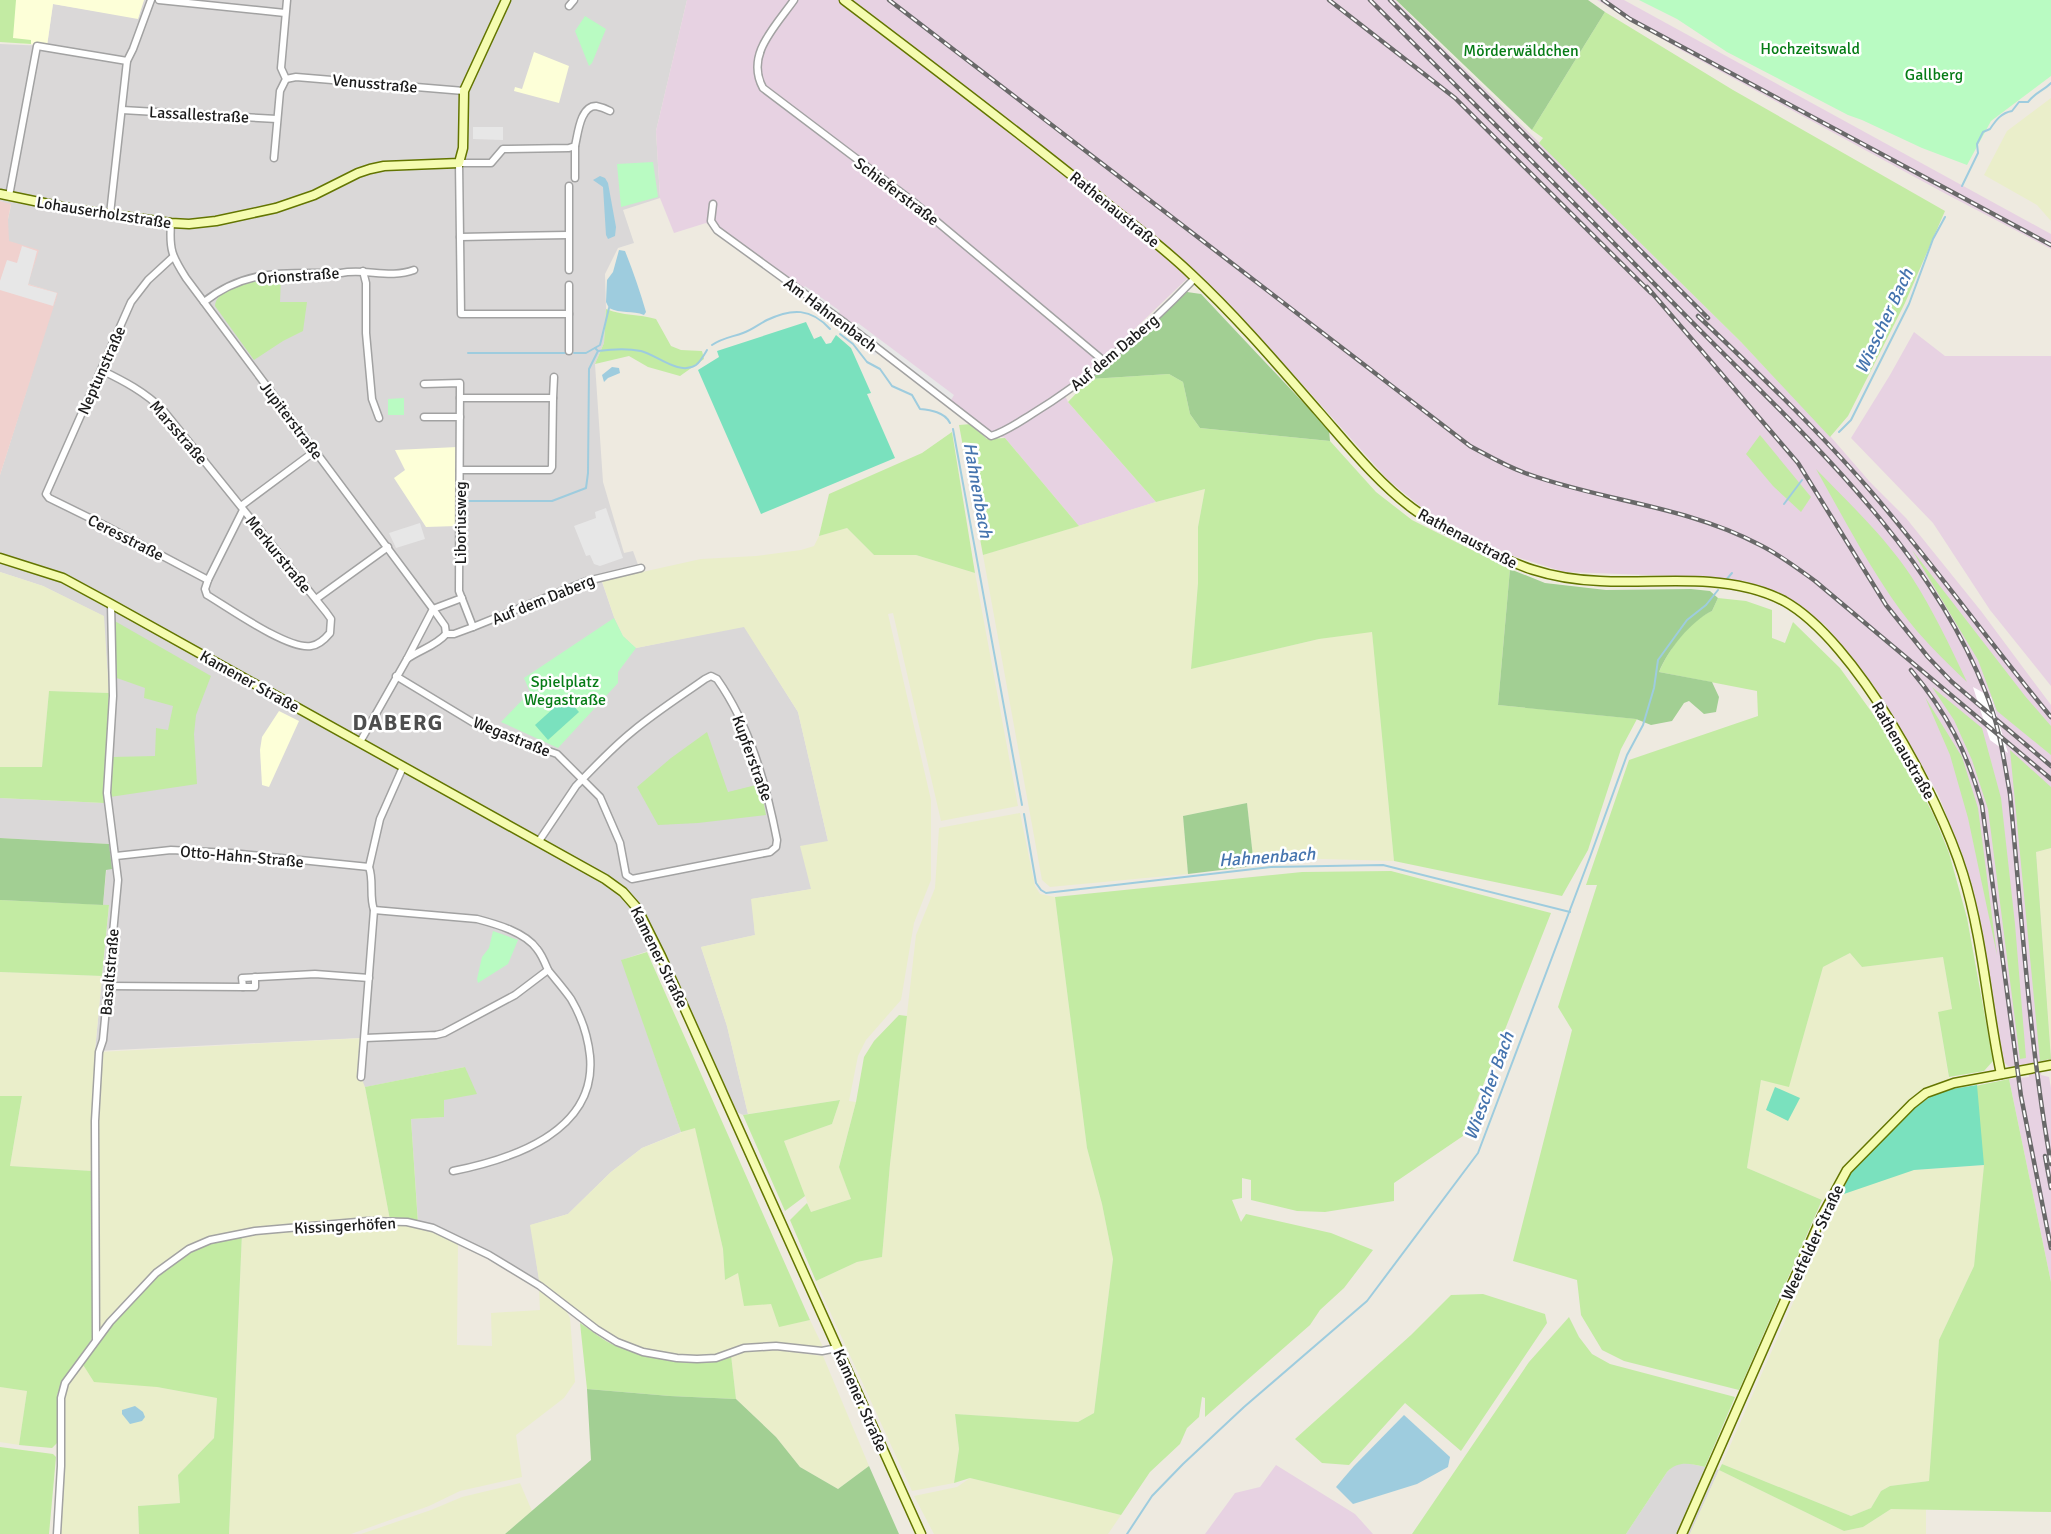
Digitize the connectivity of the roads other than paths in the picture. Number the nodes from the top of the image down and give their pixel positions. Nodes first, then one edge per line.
1 (151, 0) edge
2 (159, 0) edge
3 (287, 0) edge
4 (506, 0) edge
5 (574, 0) edge
6 (794, 0) edge
7 (844, 0) edge
8 (569, 6) dead end
9 (285, 13) junction
10 (126, 61) junction
11 (286, 79) junction
12 (464, 91) junction
13 (122, 110) junction
14 (610, 111) dead end
15 (277, 119) junction
16 (575, 146) junction
17 (274, 158) dead end
18 (459, 162) junction
19 (575, 178) dead end
20 (568, 186) dead end
21 (4, 195) edge
22 (713, 204) dead end
23 (110, 214) junction
24 (171, 223) junction
25 (568, 235) junction
26 (460, 237) junction
27 (173, 257) junction
28 (414, 270) dead end
29 (569, 270) dead end
30 (363, 271) junction
31 (1195, 278) junction
32 (569, 285) dead end
33 (204, 302) junction
34 (568, 314) junction
35 (569, 351) dead end
36 (1105, 362) junction
37 (101, 369) junction
38 (554, 377) dead end
39 (424, 384) dead end
40 (460, 398) junction
41 (552, 398) junction
42 (966, 416) joint
43 (424, 417) dead end
44 (460, 417) junction
45 (379, 418) dead end
46 (315, 451) junction
47 (460, 470) junction
48 (46, 494) joint
49 (242, 508) junction
50 (388, 547) junction
51 (2, 559) edge
52 (641, 568) dead end
53 (208, 580) junction
54 (462, 598) junction
55 (316, 599) junction
56 (111, 604) junction
57 (433, 609) junction
58 (473, 627) junction
59 (446, 634) junction
60 (407, 660) junction
61 (396, 676) junction
62 (360, 742) junction
63 (403, 767) junction
64 (583, 779) junction
65 (538, 841) junction
66 (116, 856) junction
67 (369, 867) junction
68 (636, 879) joint
69 (374, 910) junction
70 (548, 970) junction
71 (369, 978) junction
72 (108, 986) junction
73 (365, 1038) junction
74 (2051, 1065) edge
75 (2001, 1074) junction
76 (361, 1077) dead end
77 (453, 1171) dead end
78 (96, 1340) junction
79 (837, 1348) junction
80 (57, 1534) edge
81 (921, 1534) edge
82 (1682, 1534) edge

1 - 10 street
2 - 9 street
3 - 9 street
4 - 12 street
5 - 8 street
6 - 36 street, Schieferstraße
7 - 31 street, Rathenaustraße
9 - 11 street
10 - 13 street
10 - 21 street
11 - 12 street, Venusstraße
11 - 15 street
12 - 18 street
13 - 15 street, Lassallestraße
13 - 23 street
14 - 16 street
15 - 17 street
16 - 18 street
16 - 19 street
18 - 24 street, Lohauserholzstraße
18 - 26 street
20 - 25 street
21 - 23 street, Lohauserholzstraße
22 - 42 street, Am Hahnenbach
23 - 24 street, Lohauserholzstraße
24 - 27 street, Jupiterstraße
25 - 26 street
25 - 29 street
26 - 34 street
27 - 33 street, Jupiterstraße
27 - 37 street, Neptunstraße
28 - 30 street, Orionstraße
30 - 33 street, Orionstraße
30 - 45 street, Orionstraße
31 - 36 street, Auf dem Daberg
31 - 75 street, Rathenaustraße
32 - 34 street
33 - 46 street, Jupiterstraße
34 - 35 street
36 - 42 street, Auf dem Daberg
37 - 48 street, Neptunstraße
37 - 49 street, Marsstraße
38 - 41 street
39 - 40 street
40 - 41 street
40 - 44 street, Liboriusweg
41 - 47 street
43 - 44 street
44 - 47 street, Liboriusweg
46 - 49 street
46 - 50 street, Jupiterstraße
47 - 54 street, Liboriusweg
48 - 53 street, Ceresstraße
49 - 53 street
49 - 55 street, Merkurstraße
50 - 55 street, Merkurstraße
50 - 57 street, Jupiterstraße
51 - 56 street, Kamener Straße
52 - 58 street, Auf dem Daberg
53 - 55 street, Merkurstraße
54 - 57 street
54 - 58 street, Liboriusweg
56 - 62 street, Kamener Straße
56 - 66 street, Basaltstraße
57 - 59 street
57 - 60 street, Auf dem Daberg
58 - 59 street, Auf dem Daberg
59 - 60 street, Auf dem Daberg
60 - 61 street, Auf dem Daberg
61 - 62 street, Auf dem Daberg
61 - 64 street, Wegastraße
62 - 63 street, Kamener Straße
63 - 65 street, Kamener Straße
63 - 67 street
64 - 65 street
64 - 68 street, Wegastraße
64 - 68 street, Kupferstraße
65 - 79 street, Kamener Straße
66 - 67 street, Otto-Hahn-Straße
66 - 72 street, Basaltstraße
67 - 69 street
69 - 70 street
69 - 71 street
70 - 73 street
70 - 77 street
71 - 72 street
71 - 73 street
72 - 78 street, Basaltstraße
73 - 76 street
74 - 75 street, Weetfelder Straße
75 - 82 street, Weetfelder Straße
78 - 79 street, Kissingerhöfen
78 - 80 street, Kissingerhöfen
79 - 81 street, Kamener Straße

